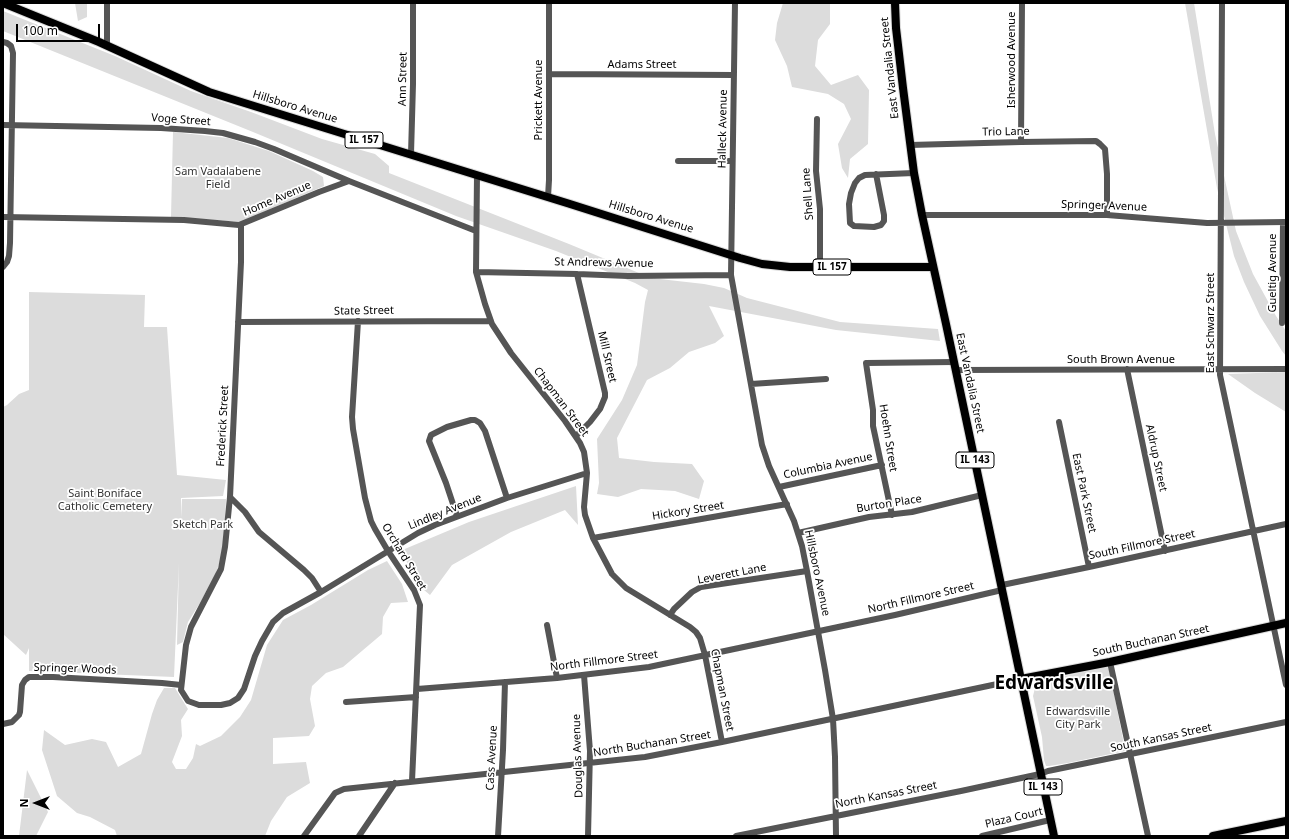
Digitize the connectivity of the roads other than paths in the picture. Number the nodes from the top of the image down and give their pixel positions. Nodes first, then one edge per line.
1 (3, 3) edge
2 (107, 3) edge
3 (413, 3) edge
4 (549, 3) edge
5 (735, 3) edge
6 (895, 3) edge
7 (1022, 3) edge
8 (1222, 3) edge
9 (5, 43) edge
10 (107, 46) junction
11 (550, 74) junction
12 (734, 75) junction
13 (817, 119) dead end
14 (3, 125) edge
15 (12, 125) junction
16 (1021, 142) junction
17 (910, 145) junction
18 (411, 154) junction
19 (678, 161) dead end
20 (732, 161) junction
21 (914, 173) junction
22 (876, 174) junction
23 (477, 175) junction
24 (349, 181) junction
25 (548, 197) junction
26 (922, 215) junction
27 (1107, 215) junction
28 (3, 218) edge
29 (10, 218) junction
30 (1284, 222) edge
31 (1221, 223) junction
32 (241, 225) junction
33 (476, 231) junction
34 (732, 256) junction
35 (820, 267) junction
36 (933, 267) junction
37 (3, 268) edge
38 (476, 272) junction
39 (577, 274) junction
40 (731, 275) junction
41 (358, 321) junction
42 (491, 321) junction
43 (238, 322) junction
44 (1282, 323) dead end
45 (866, 363) joint
46 (955, 366) junction
47 (1286, 369) edge
48 (1127, 370) junction
49 (1220, 370) junction
50 (826, 379) dead end
51 (750, 384) junction
52 (1059, 422) dead end
53 (576, 436) junction
54 (882, 465) junction
55 (587, 473) junction
56 (779, 487) junction
57 (982, 495) junction
58 (230, 497) junction
59 (507, 498) junction
60 (787, 504) junction
61 (892, 515) junction
62 (457, 516) junction
63 (1286, 524) edge
64 (1253, 531) junction
65 (798, 533) junction
66 (593, 538) junction
67 (1165, 551) junction
68 (388, 552) junction
69 (1089, 567) junction
70 (807, 571) junction
71 (1002, 588) junction
72 (321, 592) junction
73 (670, 615) junction
74 (1286, 623) edge
75 (547, 625) dead end
76 (1274, 626) junction
77 (818, 631) junction
78 (705, 655) junction
79 (1110, 662) junction
80 (584, 675) junction
81 (557, 678) junction
82 (1021, 679) junction
83 (505, 682) junction
84 (181, 685) junction
85 (1286, 685) edge
86 (417, 689) junction
87 (416, 697) junction
88 (346, 702) dead end
89 (833, 719) junction
90 (1286, 722) edge
91 (3, 724) edge
92 (722, 742) junction
93 (1130, 755) junction
94 (591, 764) junction
95 (502, 772) junction
96 (1040, 774) junction
97 (412, 781) junction
98 (395, 783) junction
99 (835, 816) junction
100 (1050, 820) junction
101 (1286, 821) edge
102 (304, 836) edge
103 (359, 836) edge
104 (498, 836) edge
105 (588, 836) edge
106 (736, 836) edge
107 (836, 836) edge
108 (982, 836) edge
109 (1054, 836) edge
110 (1148, 836) edge
111 (1214, 836) edge

1 - 10 main road, Hillsboro Avenue / IL 157
2 - 10 street
3 - 18 street, Ann Street
4 - 11 street, Prickett Avenue
5 - 12 street, Halleck Avenue
6 - 17 main road, East Vandalia Street / IL 143
7 - 16 street, Isherwood Avenue
8 - 31 street, East Schwarz Street
9 - 15 street
10 - 18 main road, Hillsboro Avenue / IL 157
11 - 12 street, Adams Street
11 - 25 street, Prickett Avenue
12 - 20 street, Halleck Avenue
13 - 35 street, Shell Lane
14 - 15 street, Voge Street
15 - 24 street, Voge Street
15 - 29 street
16 - 17 street, Trio Lane
16 - 27 street, Trio Lane
17 - 21 main road, East Vandalia Street / IL 143
18 - 23 main road, Hillsboro Avenue / IL 157
19 - 20 street
20 - 34 street, Halleck Avenue
21 - 22 street
21 - 26 main road, East Vandalia Street / IL 143
22 - 22 street
23 - 25 main road, Hillsboro Avenue / IL 157
23 - 33 street, Chapman Street
24 - 32 street, Home Avenue
24 - 33 street
25 - 34 main road, Hillsboro Avenue / IL 157
26 - 27 street, Springer Avenue
26 - 36 main road, East Vandalia Street / IL 143
27 - 31 street, Springer Avenue
28 - 29 street, Home Avenue
29 - 32 street, Home Avenue
29 - 37 street
30 - 31 street, Springer Avenue
30 - 44 street, Gueltig Avenue
31 - 49 street, East Schwarz Street
32 - 43 street, Frederick Street
33 - 38 street, Chapman Street
34 - 35 main road, IL 157
34 - 40 street, Hillsboro Avenue
35 - 36 main road, IL 157
36 - 46 main road, East Vandalia Street / IL 143
38 - 39 street, St Andrews Avenue
38 - 42 street, Chapman Street
39 - 40 street, St Andrews Avenue
39 - 53 street, Mill Street
40 - 51 street, Hillsboro Avenue
41 - 42 street, State Street
41 - 43 street, State Street
41 - 68 street, Orchard Street
42 - 53 street, Chapman Street
43 - 58 street, Frederick Street
45 - 46 street, South Brown Avenue
45 - 54 street, Hoehn Street
46 - 48 street, South Brown Avenue
46 - 57 main road, East Vandalia Street / IL 143
47 - 49 street, South Brown Avenue
48 - 49 street, South Brown Avenue
48 - 67 street, Aldrup Street
49 - 64 street, East Schwarz Street
50 - 51 street
51 - 56 street, Hillsboro Avenue
52 - 69 street, East Park Street
53 - 55 street, Chapman Street
54 - 56 street, Columbia Avenue
54 - 61 street, Hoehn Street
55 - 59 street, Lindley Avenue
55 - 66 street, Chapman Street
56 - 60 street, Hillsboro Avenue
57 - 61 street, Burton Place
57 - 71 main road, East Vandalia Street / IL 143
58 - 72 street
58 - 84 street
59 - 62 street, Lindley Avenue
59 - 62 street
60 - 65 street, Hillsboro Avenue
60 - 66 street, Hickory Street
61 - 65 street, Burton Place
62 - 68 street, Lindley Avenue
63 - 64 street, South Fillmore Street
64 - 67 street, South Fillmore Street
64 - 76 street, East Schwarz Street
65 - 70 street, Hillsboro Avenue
66 - 73 street, Chapman Street
67 - 69 street, South Fillmore Street
68 - 72 street, Lindley Avenue
68 - 86 street, Orchard Street
69 - 71 street, South Fillmore Street
70 - 73 street, Leverett Lane
70 - 77 street, Hillsboro Avenue
71 - 77 street, North Fillmore Street
71 - 82 main road, East Vandalia Street / IL 143
72 - 84 street
73 - 78 street, Chapman Street
74 - 76 main road, South Buchanan Street
75 - 81 street
76 - 79 main road, South Buchanan Street
76 - 85 street, East Schwarz Street
77 - 78 street, North Fillmore Street
77 - 89 street, Hillsboro Avenue
78 - 80 street, North Fillmore Street
78 - 92 street, Chapman Street
79 - 82 main road, South Buchanan Street
79 - 93 street
80 - 81 street, North Fillmore Street
80 - 94 street, Douglas Avenue
81 - 83 street, North Fillmore Street
82 - 89 street, North Buchanan Street
82 - 96 main road, East Vandalia Street / IL 143
83 - 86 street, North Fillmore Street
83 - 95 street, Cass Avenue
84 - 91 street, Springer Woods
86 - 87 street, Orchard Street
87 - 88 street
87 - 97 street, Orchard Street
89 - 92 street, North Buchanan Street
89 - 99 street, Hillsboro Avenue
90 - 93 street, South Kansas Street
92 - 94 street, North Buchanan Street
93 - 96 street, South Kansas Street
93 - 110 street
94 - 95 street, North Buchanan Street
94 - 105 street, Douglas Avenue
95 - 97 street, North Buchanan Street
95 - 104 street, Cass Avenue
96 - 99 street, North Kansas Street
96 - 100 main road, East Vandalia Street / IL 143
97 - 98 street, North Buchanan Street
98 - 102 street, North Buchanan Street
98 - 103 street
99 - 106 street, North Kansas Street
99 - 107 street, Hillsboro Avenue
100 - 108 street, Plaza Court
100 - 109 main road, East Vandalia Street / IL 143
101 - 111 main road

